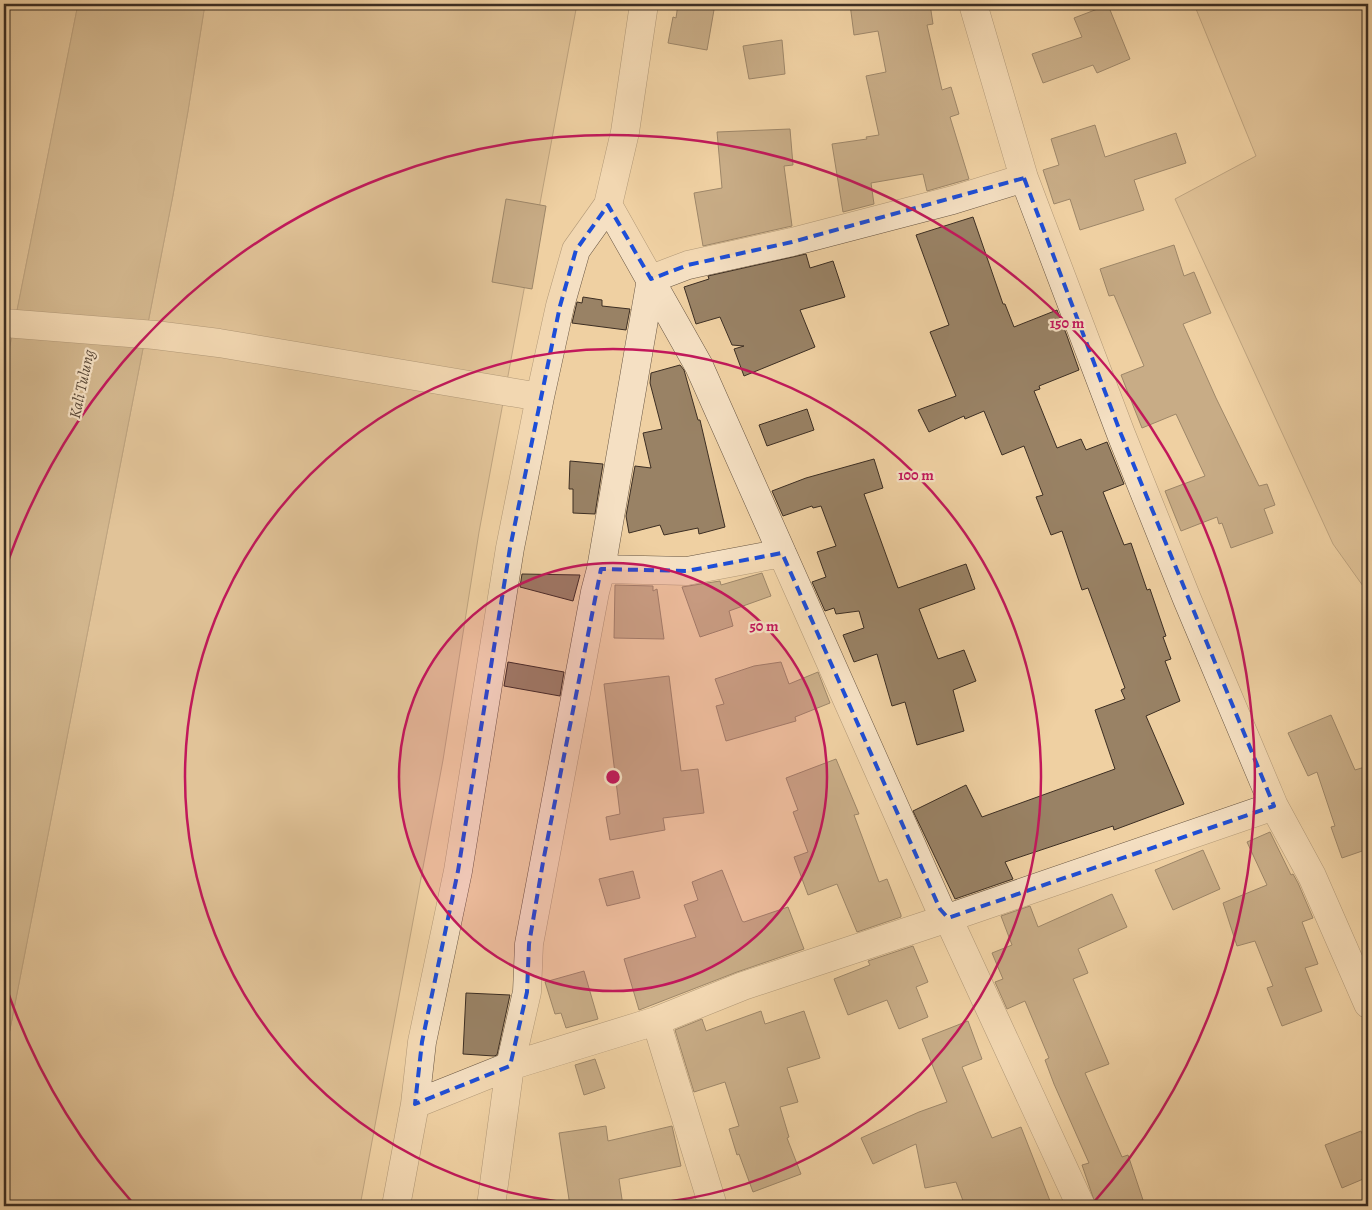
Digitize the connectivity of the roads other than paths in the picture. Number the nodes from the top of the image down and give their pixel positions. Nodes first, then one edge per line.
1 (644, 4) edge
2 (973, 4) edge
3 (1024, 178) junction
4 (608, 205) junction
5 (651, 279) junction
6 (4, 323) edge
7 (540, 397) junction
8 (782, 553) junction
9 (601, 570) junction
10 (1274, 806) junction
11 (948, 918) junction
12 (1368, 1004) edge
13 (656, 1021) junction
14 (510, 1066) junction
15 (415, 1104) junction
16 (396, 1206) edge
17 (491, 1206) edge
18 (713, 1206) edge
19 (1081, 1206) edge

1 - 4 street
2 - 3 street
3 - 5 street
3 - 10 street
4 - 5 street
4 - 7 street
5 - 8 street
5 - 9 street
6 - 7 street
7 - 15 street
8 - 9 street
8 - 11 street
9 - 14 street
10 - 11 street
10 - 12 street
11 - 13 street
11 - 19 street
13 - 14 street
13 - 18 street
14 - 15 street
14 - 17 street
15 - 16 street

